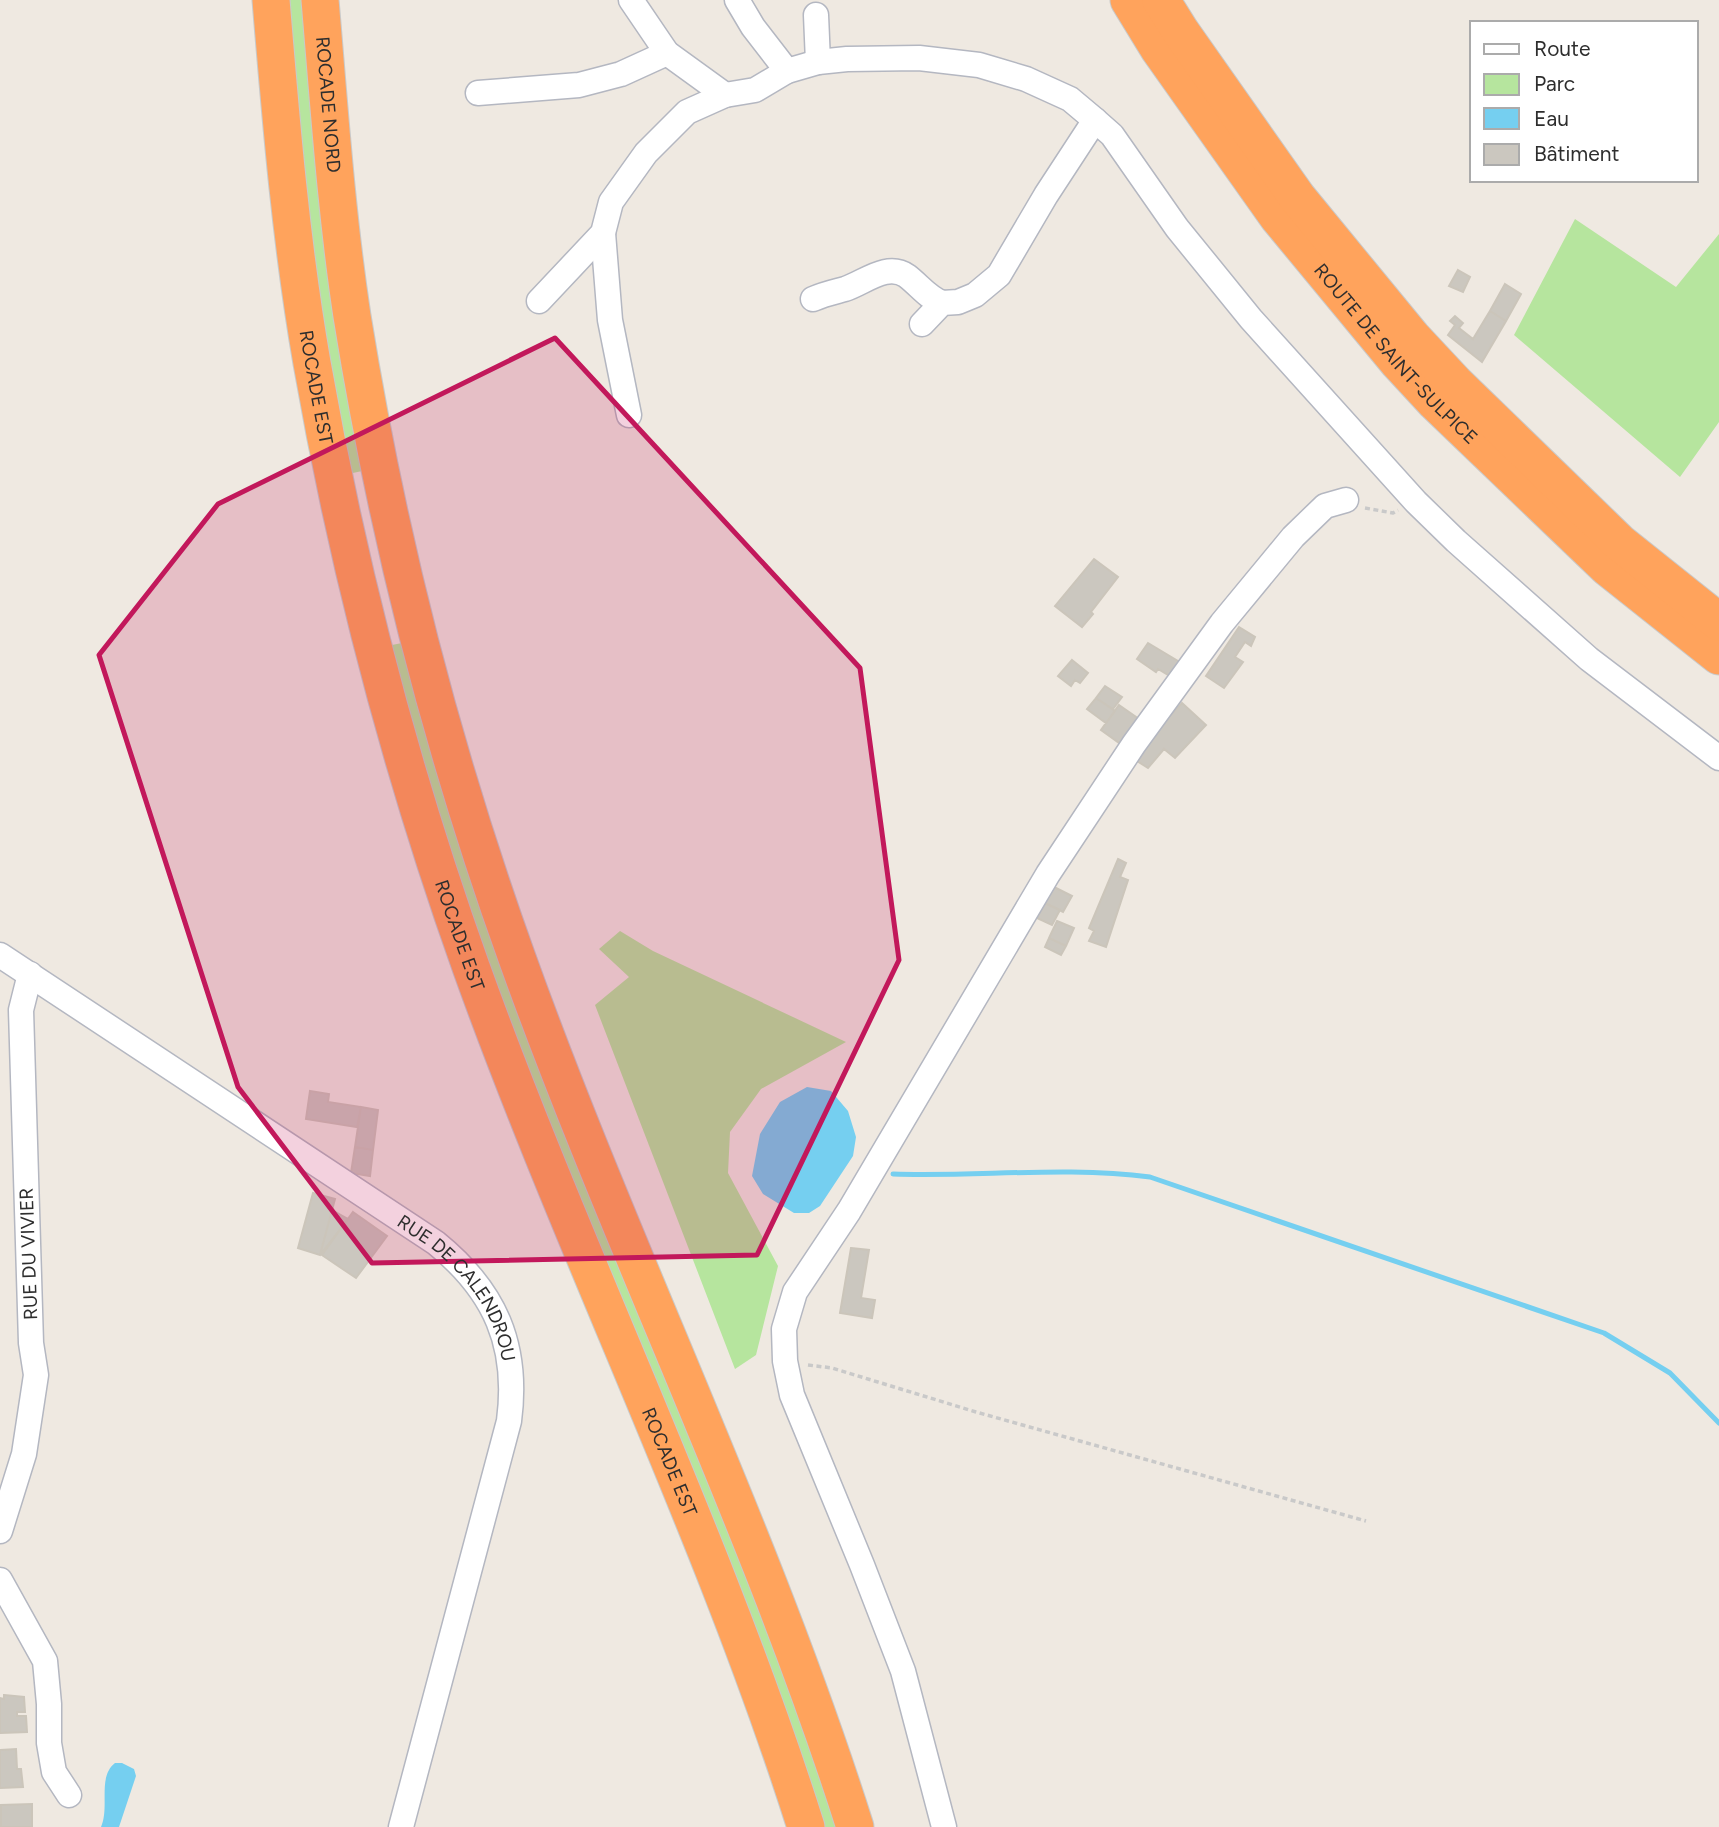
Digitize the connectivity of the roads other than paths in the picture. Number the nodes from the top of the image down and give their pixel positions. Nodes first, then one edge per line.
1 (253, 0) edge
2 (271, 0) edge
3 (320, 0) edge
4 (338, 0) edge
5 (631, 0) edge
6 (737, 0) edge
7 (1129, 0) edge
8 (1161, 0) edge
9 (816, 15) dead end
10 (667, 52) junction
11 (818, 62) junction
12 (787, 71) junction
13 (478, 93) dead end
14 (725, 95) junction
15 (1095, 120) junction
16 (338, 209) junction
17 (291, 213) junction
18 (603, 233) junction
19 (813, 299) dead end
20 (539, 301) dead end
21 (942, 303) junction
22 (922, 324) dead end
23 (629, 415) dead end
24 (1346, 500) road end
25 (1719, 622) edge
26 (1719, 656) edge
27 (1719, 758) edge
28 (0, 955) edge
29 (30, 974) junction
30 (0, 1531) edge
31 (0, 1580) edge
32 (69, 1795) dead end
33 (401, 1827) edge
34 (806, 1827) edge
35 (855, 1827) edge
36 (944, 1827) edge

1 - 17 highway
2 - 17 highway, ROCADE EST
3 - 16 highway, ROCADE NORD
4 - 16 highway
5 - 10 street
6 - 12 street
7 - 26 highway, ROUTE DE SAINT-SULPICE
8 - 25 highway, ROUTE DE SAINT-SULPICE
9 - 11 street
10 - 13 street
10 - 14 street
11 - 12 street
11 - 15 street
12 - 14 street
14 - 18 street
15 - 21 street
15 - 27 street
16 - 35 highway
17 - 34 highway, ROCADE EST
18 - 20 street
18 - 23 street
19 - 21 street
21 - 22 street
24 - 36 street
28 - 29 street, RUE DE CALENDROU
29 - 30 street, RUE DU VIVIER
29 - 33 street, RUE DE CALENDROU
31 - 32 street

